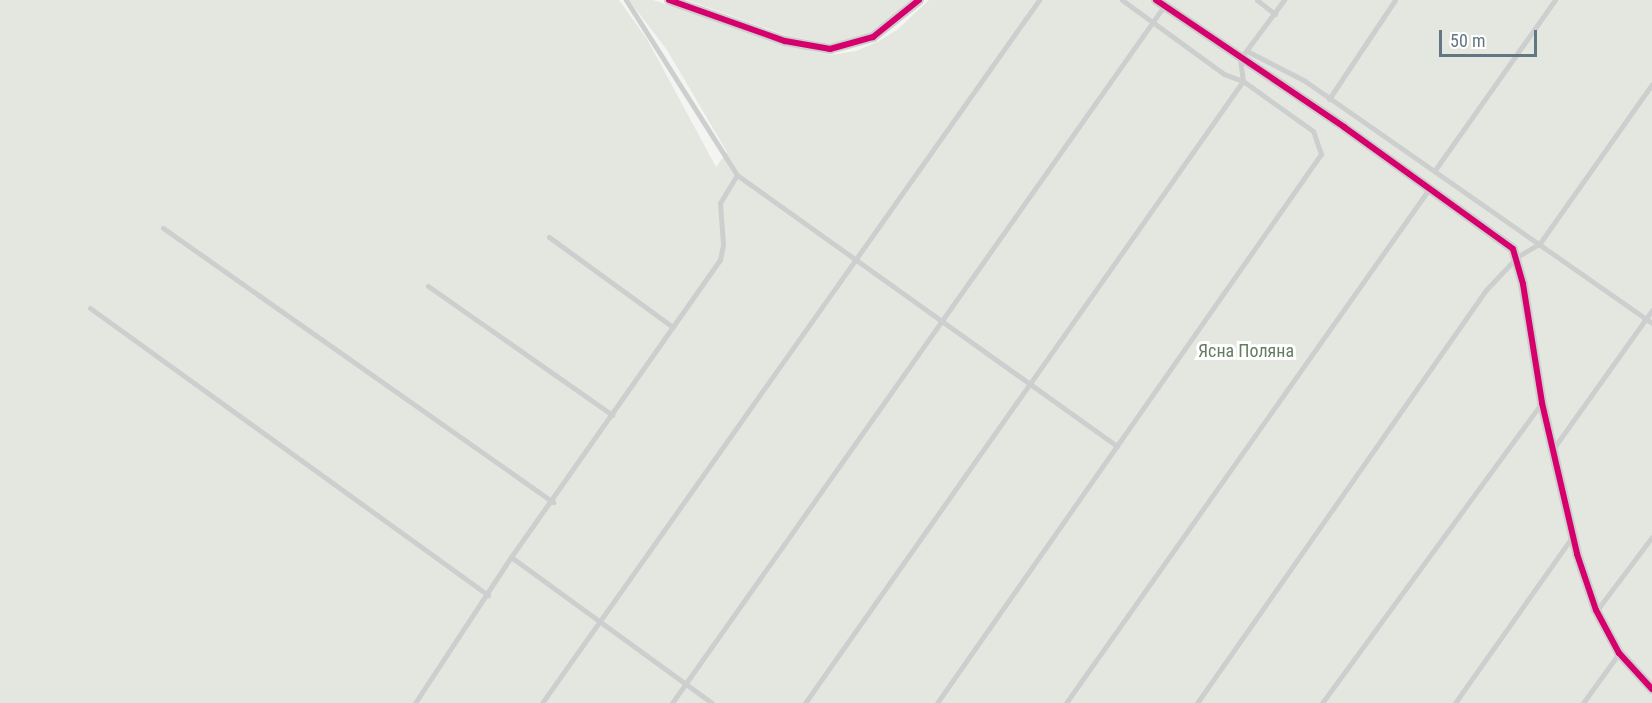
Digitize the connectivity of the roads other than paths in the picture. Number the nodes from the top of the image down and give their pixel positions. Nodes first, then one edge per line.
1 (626, 0) edge
2 (669, 0) edge
3 (919, 0) edge
4 (1039, 0) edge
5 (1122, 0) edge
6 (1257, 0) edge
7 (1284, 0) edge
8 (1395, 0) edge
9 (1555, 0) edge
10 (1160, 3) edge
11 (1275, 14) junction
12 (1153, 23) junction
13 (1244, 55) junction
14 (1242, 81) junction
15 (1652, 84) edge
16 (1329, 99) junction
17 (1434, 170) junction
18 (737, 175) junction
19 (1429, 189) junction
20 (163, 228) dead end
21 (549, 237) dead end
22 (1540, 243) junction
23 (1517, 257) junction
24 (854, 260) junction
25 (428, 286) dead end
26 (90, 308) dead end
27 (1652, 310) edge
28 (1646, 319) junction
29 (943, 321) junction
30 (1652, 323) edge
31 (673, 327) junction
32 (1031, 383) junction
33 (1542, 403) junction
34 (612, 415) junction
35 (1117, 446) junction
36 (1552, 450) junction
37 (553, 502) junction
38 (1573, 536) junction
39 (1652, 537) edge
40 (512, 557) junction
41 (488, 595) junction
42 (1596, 610) junction
43 (601, 619) junction
44 (1619, 653) junction
45 (684, 685) junction
46 (1652, 689) edge
47 (415, 703) edge
48 (542, 703) edge
49 (672, 703) edge
50 (712, 703) edge
51 (805, 703) edge
52 (937, 703) edge
53 (1066, 703) edge
54 (1197, 703) edge
55 (1322, 703) edge
56 (1455, 703) edge
57 (1583, 703) edge

1 - 18 lane
2 - 3 street
4 - 24 lane
5 - 12 lane
6 - 11 lane
7 - 11 lane
8 - 16 lane
9 - 17 lane
10 - 12 lane
10 - 13 street
11 - 13 lane
12 - 14 lane
12 - 29 lane
13 - 14 lane
13 - 16 lane
13 - 19 street
14 - 32 lane
14 - 35 lane
15 - 22 lane
16 - 17 lane
17 - 22 lane
18 - 24 lane
18 - 31 lane
19 - 23 street
19 - 53 lane
20 - 37 lane
21 - 31 lane
22 - 23 lane
22 - 28 lane
23 - 33 street
23 - 54 lane
24 - 29 lane
24 - 43 lane
25 - 34 lane
26 - 41 lane
27 - 28 lane
28 - 30 lane
28 - 36 lane
29 - 32 lane
29 - 45 lane
31 - 34 lane
32 - 35 lane
32 - 51 lane
33 - 36 street
33 - 55 lane
34 - 37 lane
35 - 52 lane
36 - 38 street
37 - 40 lane
38 - 42 street
38 - 56 lane
39 - 42 lane
40 - 41 lane
40 - 43 lane
41 - 47 lane
42 - 44 street
43 - 45 lane
43 - 48 lane
44 - 46 street
44 - 57 lane
45 - 49 lane
45 - 50 lane

